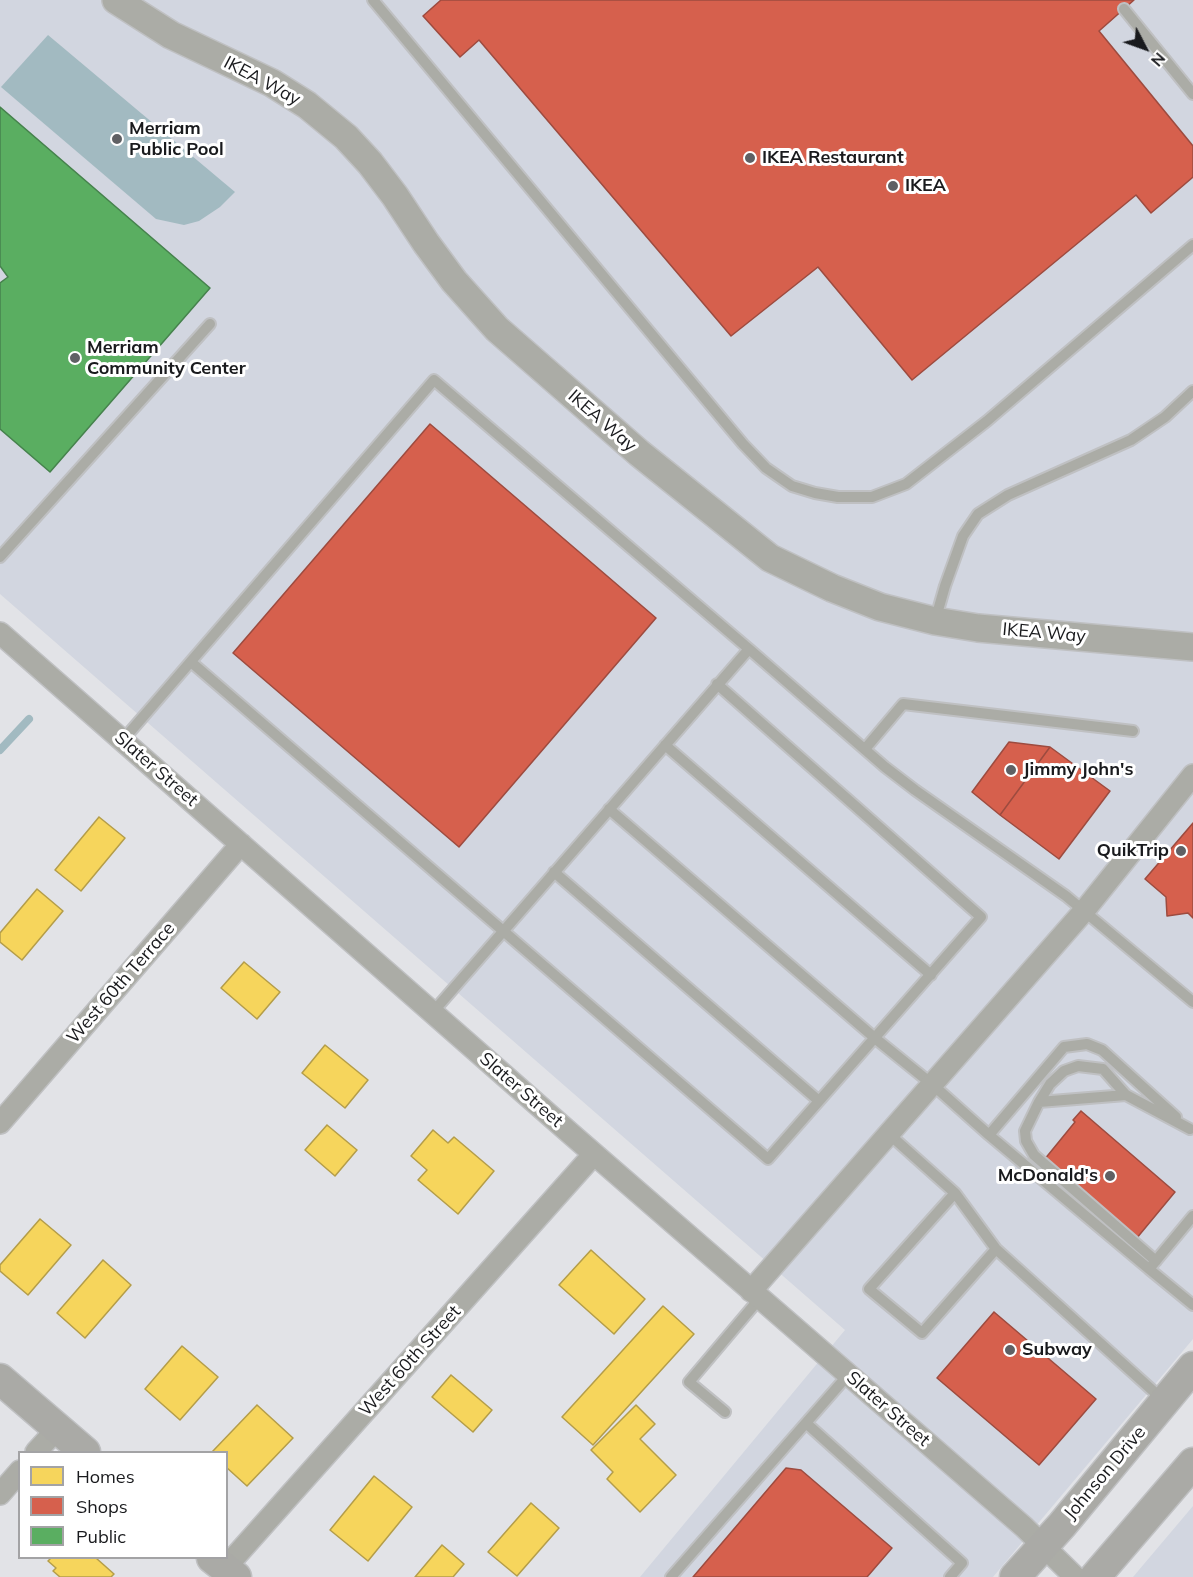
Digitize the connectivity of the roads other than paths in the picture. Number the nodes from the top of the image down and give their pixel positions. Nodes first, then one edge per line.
1 (116, 0) edge
2 (373, 0) edge
3 (1124, 9) dead end
4 (1193, 94) edge
5 (1193, 245) edge
6 (210, 324) dead end
7 (1193, 391) edge
8 (0, 557) edge
9 (935, 621) junction
10 (0, 633) edge
11 (1193, 647) edge
12 (749, 649) junction
13 (191, 662) junction
14 (717, 684) junction
15 (1133, 731) dead end
16 (123, 740) junction
17 (664, 745) junction
18 (865, 749) junction
19 (1193, 776) edge
20 (609, 808) junction
21 (241, 844) junction
22 (554, 872) junction
23 (1084, 911) junction
24 (502, 932) junction
25 (931, 975) junction
26 (1193, 1002) edge
27 (433, 1012) junction
28 (876, 1039) junction
29 (933, 1085) junction
30 (1126, 1095) junction
31 (819, 1101) junction
32 (1039, 1102) junction
33 (0, 1123) edge
34 (1191, 1131) edge
35 (889, 1134) junction
36 (989, 1135) junction
37 (594, 1154) junction
38 (955, 1193) junction
39 (1193, 1216) edge
40 (996, 1249) junction
41 (1152, 1265) junction
42 (755, 1294) junction
43 (1193, 1305) edge
44 (1193, 1367) edge
45 (848, 1375) junction
46 (0, 1379) edge
47 (1165, 1401) junction
48 (725, 1412) dead end
49 (806, 1423) junction
50 (57, 1429) junction
51 (37, 1451) edge
52 (84, 1451) edge
53 (1193, 1463) edge
54 (18, 1473) edge
55 (0, 1494) edge
56 (1044, 1545) junction
57 (224, 1568) edge
58 (671, 1577) edge
59 (950, 1577) edge
60 (1015, 1577) edge
61 (1075, 1577) edge
62 (1095, 1577) edge

1 - 9 street, IKEA Way
2 - 5 lane
3 - 4 lane
6 - 8 lane
7 - 9 lane
9 - 11 street, IKEA Way
10 - 16 street, Slater Street
12 - 13 lane
12 - 14 lane
12 - 18 lane
13 - 16 lane
13 - 24 lane
14 - 17 lane
14 - 25 lane
15 - 18 lane
16 - 21 street, Slater Street
17 - 20 lane
17 - 25 lane
18 - 23 lane
19 - 23 street
20 - 22 lane
20 - 28 lane
21 - 27 street, Slater Street
21 - 33 street, West 60th Terrace
22 - 24 lane
22 - 31 lane
23 - 26 lane
23 - 29 street
24 - 27 lane
24 - 31 lane
25 - 28 lane
27 - 37 street, Slater Street
28 - 29 lane
28 - 31 lane
29 - 35 street
29 - 36 lane
30 - 32 lane
30 - 32 lane
30 - 34 lane
32 - 41 lane
34 - 36 lane
35 - 38 lane
35 - 42 street
36 - 41 lane
37 - 42 street, Slater Street
37 - 57 street, West 60th Street
38 - 40 lane
38 - 40 lane
39 - 41 lane
40 - 47 lane
41 - 43 lane
42 - 45 street, Slater Street
42 - 48 lane
44 - 47 main road, Johnson Drive
45 - 49 lane
45 - 56 street, Slater Street
46 - 50 main road
47 - 56 main road, Johnson Drive
49 - 58 lane
49 - 59 lane
50 - 51 street
50 - 52 main road
53 - 62 main road
54 - 55 street
56 - 60 main road, Johnson Drive
56 - 61 street, Slater Street

